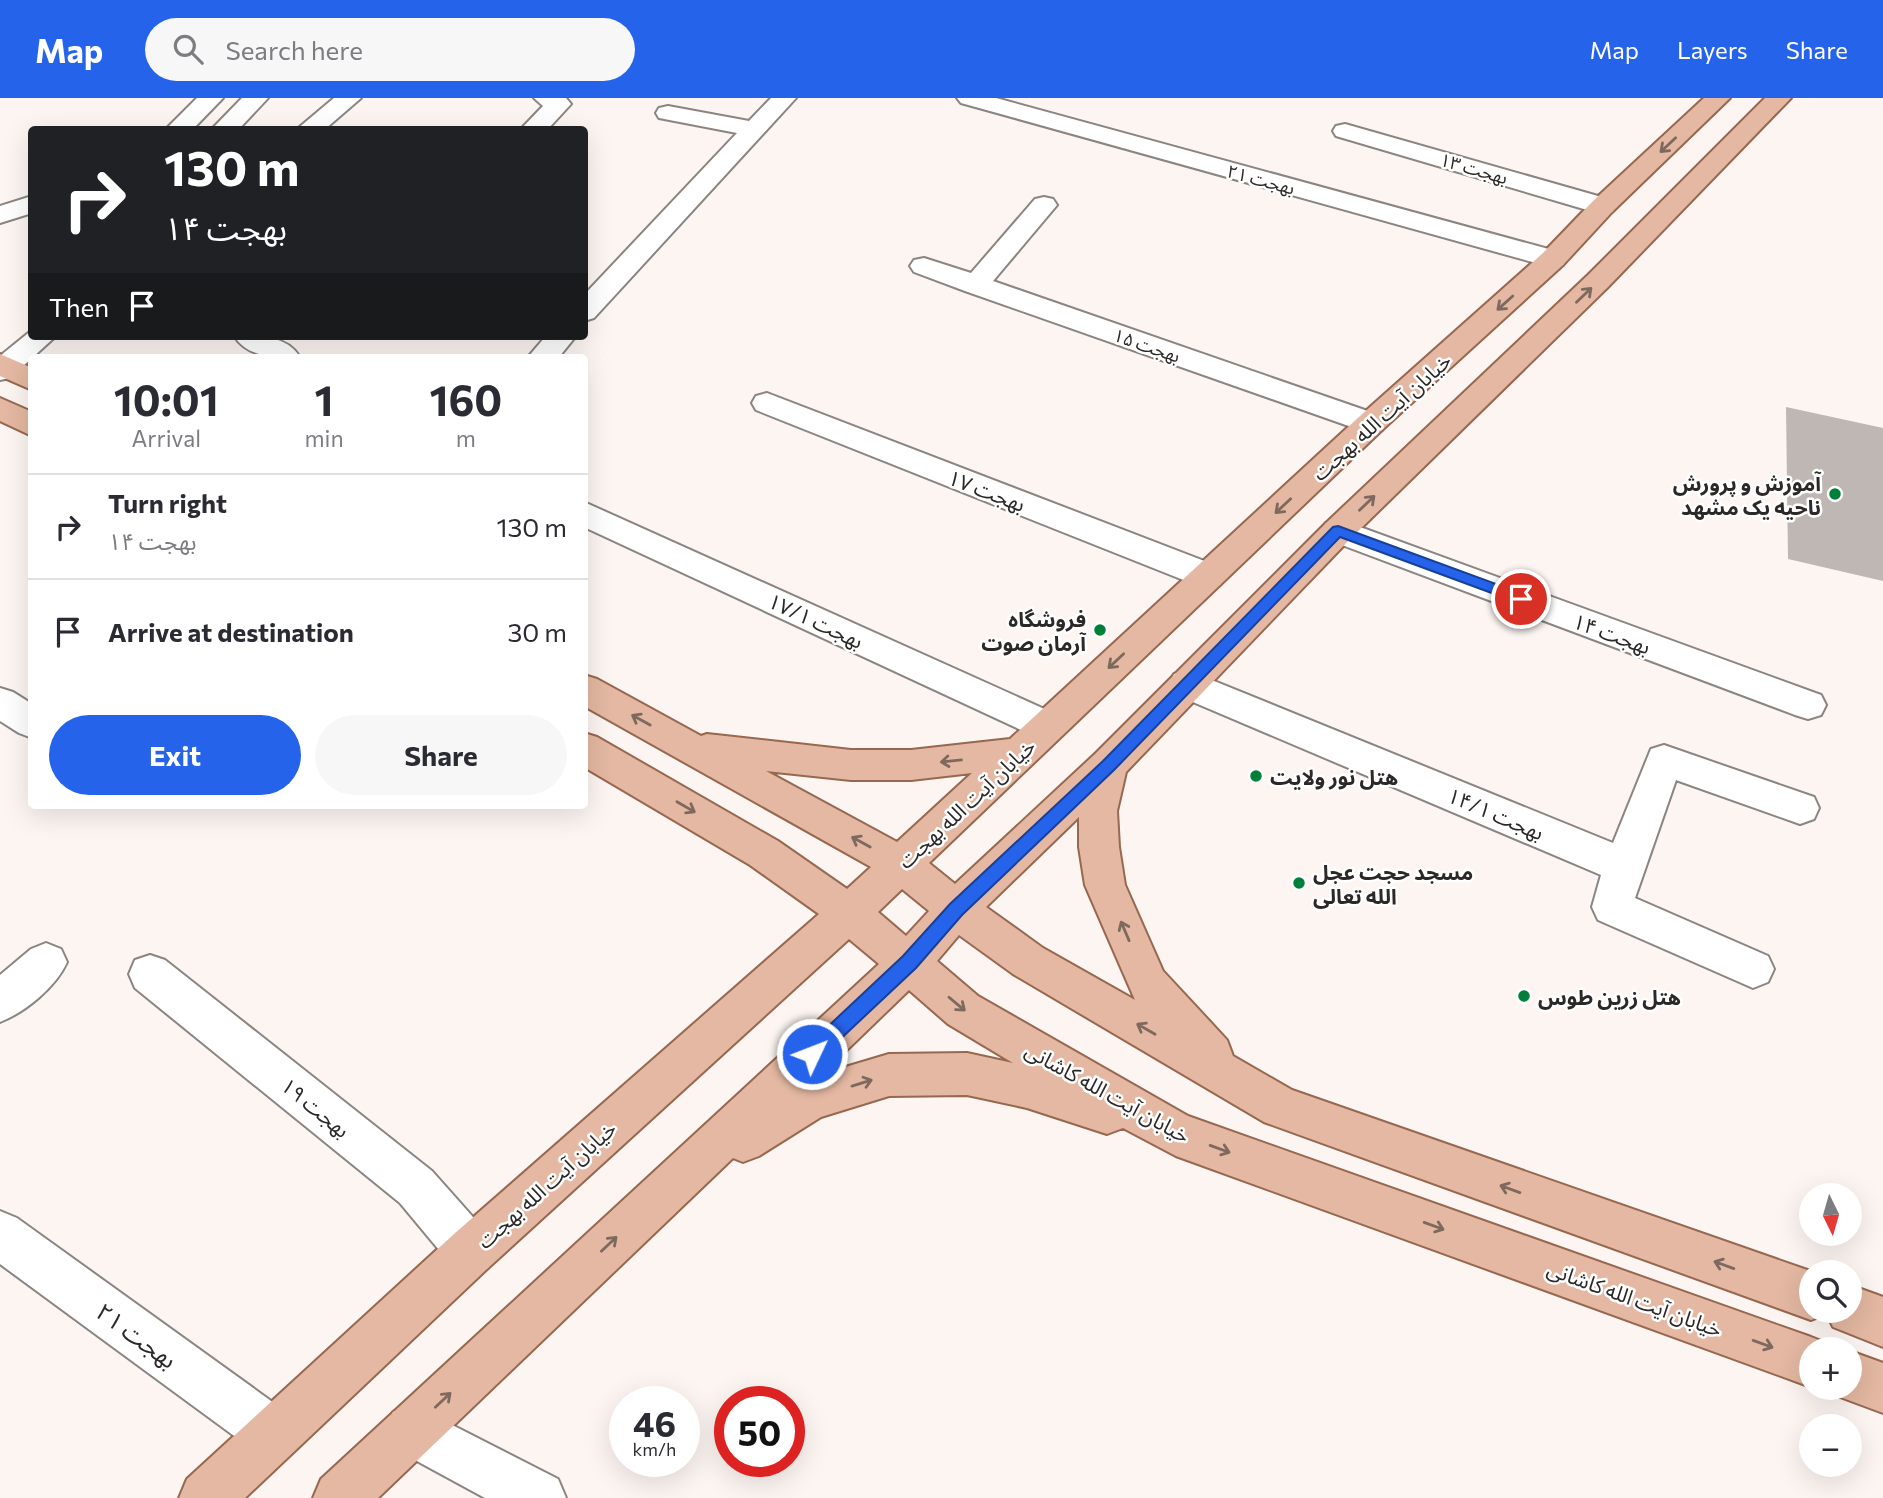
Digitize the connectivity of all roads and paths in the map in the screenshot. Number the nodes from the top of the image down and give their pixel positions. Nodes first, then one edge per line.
1 (256, 98) edge
2 (349, 98) edge
3 (546, 98) edge
4 (783, 98) edge
5 (970, 98) edge
6 (1718, 98) edge
7 (1779, 98) edge
8 (198, 101) edge
9 (668, 113) dead end
10 (180, 126) edge
11 (227, 126) edge
12 (314, 126) edge
13 (536, 126) edge
14 (754, 130) junction
15 (1345, 131) dead end
16 (28, 205) edge
17 (1044, 205) dead end
18 (1603, 206) junction
19 (0, 215) edge
20 (1553, 260) junction
21 (924, 266) dead end
22 (975, 285) junction
23 (588, 308) edge
24 (39, 340) edge
25 (255, 340) edge
26 (558, 340) edge
27 (280, 354) edge
28 (546, 354) edge
29 (10, 371) edge
30 (767, 403) dead end
31 (0, 408) edge
32 (1371, 423) junction
33 (28, 424) edge
34 (588, 515) edge
35 (1338, 531) junction
36 (1208, 576) junction
37 (1187, 684) junction
38 (588, 691) edge
39 (0, 702) edge
40 (1808, 705) dead end
41 (28, 720) edge
42 (1047, 726) junction
43 (690, 747) junction
44 (588, 750) edge
45 (1019, 753) junction
46 (1108, 765) junction
47 (1800, 808) dead end
48 (901, 864) junction
49 (1624, 866) junction
50 (956, 909) junction
51 (849, 913) junction
52 (46, 962) dead end
53 (909, 962) junction
54 (1752, 969) dead end
55 (150, 974) dead end
56 (0, 1002) edge
57 (1280, 1107) junction
58 (1176, 1133) junction
59 (655, 1201) junction
60 (0, 1235) edge
61 (471, 1251) junction
62 (1799, 1292) edge
63 (1862, 1314) edge
64 (1883, 1322) edge
65 (1799, 1358) edge
66 (1862, 1380) edge
67 (1883, 1388) edge
68 (411, 1430) junction
69 (274, 1434) junction
70 (206, 1498) edge
71 (341, 1498) edge
72 (539, 1498) edge

1 - 11 street
2 - 12 street
3 - 13 street
4 - 14 street
5 - 20 street, بهجت ۲۱
6 -> 18 main road, خیابان آیت الله بهجت
35 -> 7 main road
8 - 10 street
9 - 14 street
14 - 23 street
15 - 18 street, بهجت ۱۳
16 - 19 street
17 - 22 street
18 - 20 main road, خیابان آیت الله بهجت
20 -> 32 main road, خیابان آیت الله بهجت
21 - 22 street, بهجت ۱۵
22 - 32 street, بهجت ۱۵
24 - 29 street
25 - 27 street
26 - 28 street
30 - 36 street, بهجت ۱۷
31 - 33 main road
32 -> 36 main road, خیابان آیت الله بهجت
34 - 42 street, بهجت ۱۷/۱
35 - 37 main road
35 - 40 street, بهجت ۱۴
36 -> 42 main road, خیابان آیت الله بهجت
37 - 46 main road
37 - 49 street, بهجت ۱۴/۱
43 -> 38 main road
39 - 41 street
42 - 45 main road, خیابان آیت الله بهجت
45 -> 43 main road
48 -> 43 main road
44 -> 51 main road, خیابان آیت الله کاشانی
45 - 48 main road, خیابان آیت الله بهجت
46 - 50 main road
57 -> 46 main road
47 - 49 street
48 - 50 main road
48 - 51 main road, خیابان آیت الله بهجت
49 - 54 street
50 - 53 main road
57 -> 50 main road
51 - 53 main road, خیابان آیت الله کاشانی
51 - 61 main road, خیابان آیت الله بهجت
52 - 56 street
53 -> 58 main road, خیابان آیت الله کاشانی
53 - 59 main road
55 - 61 street, بهجت ۱۹
62 -> 57 main road
59 -> 58 main road
58 -> 65 main road, خیابان آیت الله کاشانی
68 -> 59 main road
60 - 69 street, بهجت ۲۱
61 - 69 main road, خیابان آیت الله بهجت
63 - 64 main road
66 - 67 main road
68 - 71 main road
68 - 72 street
69 - 70 main road, خیابان آیت الله بهجت

